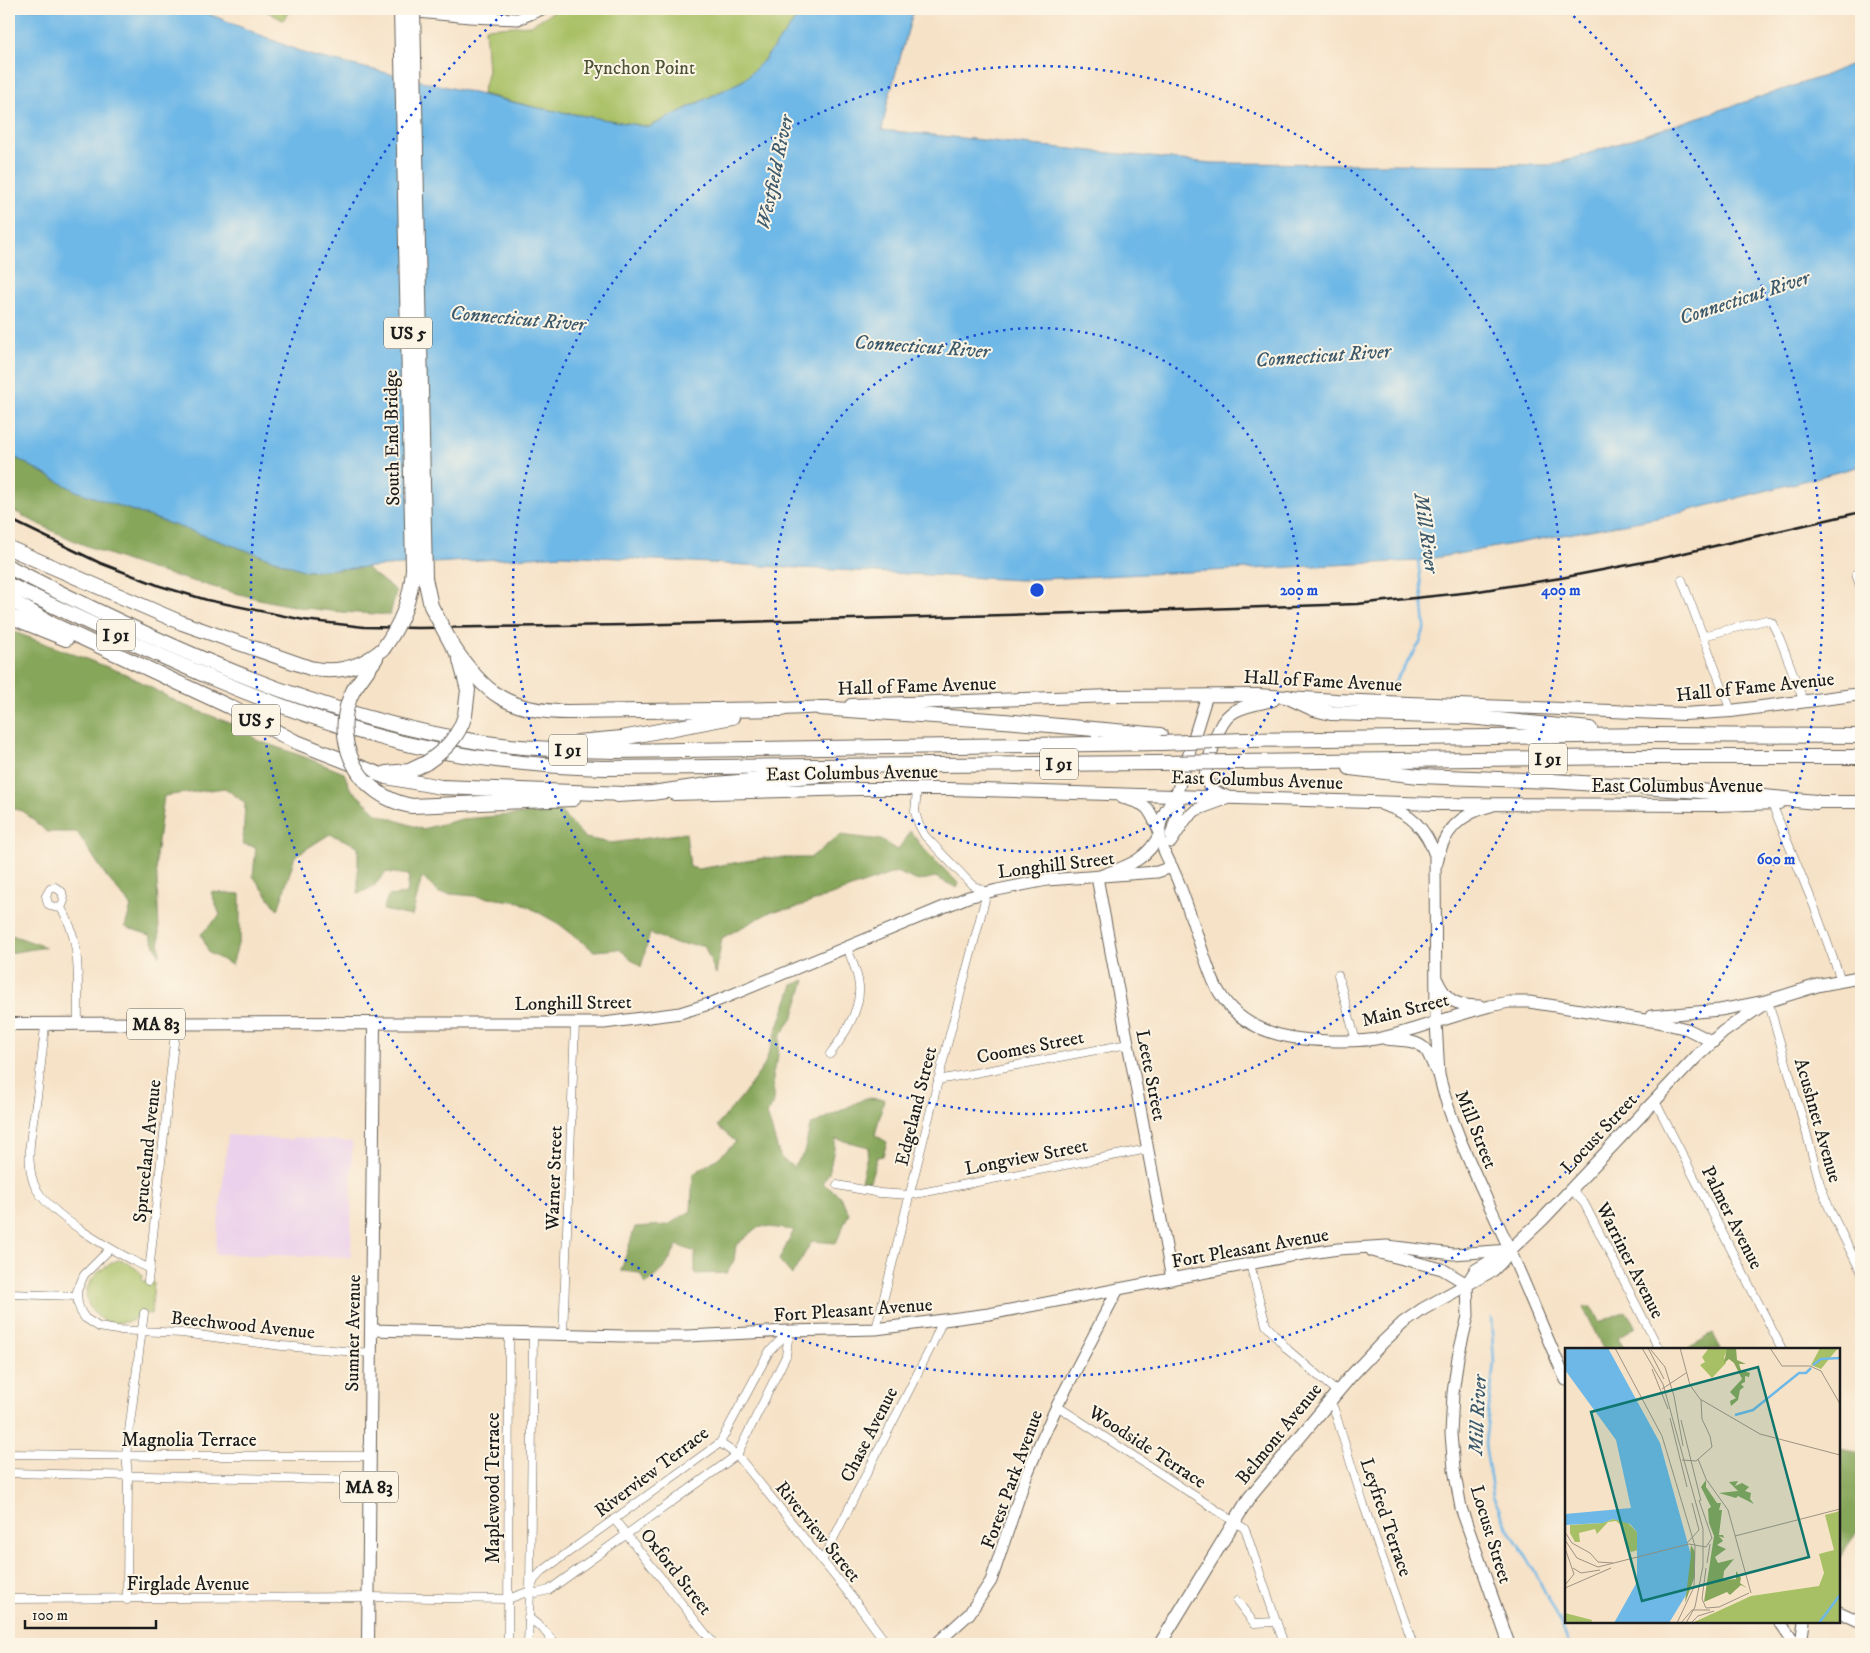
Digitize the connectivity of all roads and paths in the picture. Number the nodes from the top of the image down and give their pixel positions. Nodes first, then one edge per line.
1 (400, 9) edge
2 (414, 9) edge
3 (542, 9) edge
4 (9, 548) edge
5 (9, 560) edge
6 (9, 567) edge
7 (1856, 574) dead end
8 (1682, 580) dead end
9 (9, 585) edge
10 (1861, 590) edge
11 (9, 599) edge
12 (9, 616) edge
13 (182, 622) junction
14 (1703, 636) junction
15 (454, 648) junction
16 (383, 649) junction
17 (147, 669) junction
18 (1861, 694) edge
19 (1207, 695) junction
20 (1288, 697) junction
21 (1804, 702) junction
22 (820, 708) junction
23 (782, 709) junction
24 (1731, 711) junction
25 (1653, 735) junction
26 (1861, 736) edge
27 (1162, 739) junction
28 (480, 742) junction
29 (1861, 757) edge
30 (1302, 762) junction
31 (962, 766) junction
32 (366, 776) junction
33 (916, 788) junction
34 (652, 793) junction
35 (1101, 793) junction
36 (624, 794) junction
37 (1176, 796) junction
38 (1230, 797) junction
39 (1372, 802) junction
40 (1816, 802) junction
41 (1861, 802) edge
42 (1498, 804) junction
43 (1772, 804) junction
44 (1160, 833) junction
45 (1171, 842) junction
46 (1172, 867) junction
47 (1436, 872) junction
48 (1097, 877) junction
49 (987, 892) junction
50 (61, 908) dead end
51 (847, 948) junction
52 (1338, 975) dead end
53 (1436, 978) junction
54 (1861, 978) edge
55 (1841, 980) junction
56 (1768, 1001) junction
57 (1490, 1006) junction
58 (1628, 1016) junction
59 (1436, 1022) junction
60 (374, 1023) junction
61 (575, 1023) junction
62 (9, 1024) edge
63 (45, 1024) junction
64 (78, 1024) junction
65 (176, 1024) junction
66 (1381, 1038) junction
67 (1356, 1040) junction
68 (1713, 1042) junction
69 (1128, 1044) junction
70 (830, 1054) dead end
71 (1438, 1075) junction
72 (938, 1080) junction
73 (1655, 1101) junction
74 (1148, 1149) junction
75 (837, 1185) dead end
76 (1571, 1189) junction
77 (910, 1195) junction
78 (110, 1249) junction
79 (1360, 1249) junction
80 (1510, 1250) junction
81 (1250, 1264) junction
82 (150, 1270) junction
83 (1861, 1272) edge
84 (1172, 1279) junction
85 (148, 1281) dead end
86 (1467, 1284) junction
87 (1118, 1289) junction
88 (9, 1294) edge
89 (76, 1296) junction
90 (144, 1313) dead end
91 (942, 1322) junction
92 (142, 1330) junction
93 (371, 1330) junction
94 (876, 1330) junction
95 (789, 1331) junction
96 (509, 1332) junction
97 (532, 1334) junction
98 (563, 1335) junction
99 (1658, 1348) edge
100 (1781, 1348) edge
101 (370, 1353) junction
102 (1565, 1378) edge
103 (1333, 1396) junction
104 (1056, 1406) junction
105 (720, 1443) junction
106 (9, 1454) edge
107 (126, 1455) junction
108 (737, 1455) junction
109 (369, 1456) junction
110 (9, 1473) edge
111 (128, 1474) junction
112 (369, 1481) junction
113 (614, 1519) junction
114 (1234, 1521) junction
115 (627, 1535) junction
116 (822, 1561) junction
117 (530, 1591) junction
118 (368, 1597) junction
119 (9, 1599) edge
120 (508, 1599) junction
121 (127, 1600) junction
122 (1237, 1601) dead end
123 (1840, 1612) edge
124 (528, 1617) junction
125 (1276, 1622) junction
126 (1861, 1622) edge
127 (1781, 1623) edge
128 (1804, 1623) edge
129 (368, 1644) edge
130 (508, 1644) edge
131 (528, 1644) edge
132 (555, 1644) edge
133 (714, 1644) edge
134 (887, 1644) edge
135 (936, 1644) edge
136 (1160, 1644) edge
137 (1284, 1644) edge
138 (1413, 1644) edge
139 (1509, 1644) edge
140 (1795, 1644) edge
141 (1801, 1644) edge

1 - 3 street
1 - 16 highway, South End Bridge / US 5, bridge
2 - 15 highway, South End Bridge / US 5, bridge
4 - 13 highway
5 - 13 highway, US 5
6 - 28 highway, I 91
7 - 10 street
8 - 14 street
9 - 31 highway, I 91
11 - 17 highway, US 5
12 - 17 highway
13 - 16 highway, US 5
14 - 21 street
14 - 24 street
15 - 23 highway
15 - 32 highway, US 5, bridge
16 - 32 highway, South End Bridge, bridge
17 - 32 highway, US 5
18 - 21 main road, Hall of Fame Avenue
19 - 20 main road, Hall of Fame Avenue
19 - 22 main road, Hall of Fame Avenue
19 - 37 street, Main Street
20 - 24 main road, Hall of Fame Avenue
20 - 25 highway
20 - 38 main road
21 - 24 main road, Hall of Fame Avenue
22 - 23 main road, Hall of Fame Avenue
22 - 27 highway
23 - 28 highway
25 - 26 highway, I 91
25 - 27 highway, I 91, bridge
27 - 28 highway, I 91
29 - 30 highway, I 91
30 - 31 highway, I 91, bridge
30 - 40 highway
31 - 34 highway
32 - 36 highway
32 - 36 highway
33 - 34 main road, East Columbus Avenue
33 - 35 main road, East Columbus Avenue
33 - 49 street
34 - 36 highway
35 - 37 main road, East Columbus Avenue
35 - 44 street
37 - 38 main road, East Columbus Avenue
37 - 44 street, Main Street
37 - 45 street, Main Street
38 - 39 main road, East Columbus Avenue
38 - 45 street
39 - 42 main road, East Columbus Avenue
39 - 47 street, Mill Street
40 - 41 main road, East Columbus Avenue
40 - 43 main road, East Columbus Avenue
42 - 43 main road, East Columbus Avenue
42 - 47 street, Mill Street
43 - 55 street
44 - 46 street, Main Street
44 - 48 street
45 - 46 street, Main Street
46 - 48 street, Longhill Street
46 - 67 street, Main Street
47 - 53 street, Mill Street
48 - 49 street, Longhill Street
48 - 69 street, Leete Street
49 - 51 street, Longhill Street
49 - 72 street, Edgeland Street
50 - 64 street
51 - 61 street, Longhill Street
51 - 70 street
52 - 67 street
53 - 57 street
53 - 59 street, Mill Street
54 - 55 main road, Main Street
55 - 56 main road, Main Street
56 - 58 street, Main Street
56 - 68 main road, Main Street
56 - 83 street, Acushnet Avenue
57 - 58 street, Main Street
57 - 59 street, Main Street
58 - 68 street, Main Street
59 - 66 street, Main Street
59 - 71 street, Mill Street
60 - 61 street, Longhill Street
60 - 65 main road, Longhill Street / MA 83
60 - 93 main road, Sumner Avenue / MA 83
61 - 98 street, Warner Street
62 - 63 main road, Longhill Street / MA 83
63 - 64 main road, Longhill Street / MA 83
63 - 78 street
64 - 65 main road, Longhill Street / MA 83
65 - 82 street, Spruceland Avenue
66 - 67 street, Main Street
66 - 71 street
68 - 73 main road, Locust Street
69 - 72 street, Coomes Street
69 - 74 street, Leete Street
71 - 80 street, Mill Street
72 - 77 street, Edgeland Street
73 - 76 main road, Locust Street
73 - 100 street, Palmer Avenue
74 - 77 street, Longview Street
74 - 84 street, Leete Street
75 - 77 street, Longview Street
76 - 80 main road, Locust Street
76 - 99 street, Warriner Avenue
77 - 94 street, Edgeland Street
78 - 82 street
78 - 89 street
79 - 80 street, Fort Pleasant Avenue
79 - 81 street, Fort Pleasant Avenue
79 - 86 street, Fort Pleasant Avenue
80 - 86 main road, Locust Street
80 - 102 street, Mill Street
81 - 84 street, Fort Pleasant Avenue
81 - 103 street
82 - 85 street, Spruceland Avenue
84 - 87 street, Fort Pleasant Avenue
86 - 103 main road, Belmont Avenue
86 - 139 street, Locust Street
87 - 91 street, Fort Pleasant Avenue
87 - 104 street, Forest Park Avenue
88 - 89 street
89 - 92 street, Beechwood Avenue
90 - 92 street
91 - 94 street, Fort Pleasant Avenue
91 - 116 street, Chase Avenue
92 - 101 street, Beechwood Avenue
92 - 107 street
93 - 96 street, Fort Pleasant Avenue
93 - 101 main road, Sumner Avenue / MA 83
94 - 95 street, Fort Pleasant Avenue
95 - 98 street, Fort Pleasant Avenue
95 - 105 street, Riverview Terrace
95 - 108 street, Riverview Terrace
96 - 97 street, Fort Pleasant Avenue
96 - 120 street, Maplewood Terrace
97 - 98 street, Fort Pleasant Avenue
97 - 117 street, Maplewood Terrace
101 - 109 main road, Sumner Avenue / MA 83
103 - 114 main road, Belmont Avenue
103 - 138 street, Leyfred Terrace
104 - 114 street, Woodside Terrace
104 - 135 street, Forest Park Avenue
105 - 108 street, Riverview Street
105 - 113 street, Riverview Terrace
106 - 107 street, Magnolia Terrace
107 - 109 street, Magnolia Terrace
107 - 111 street
108 - 115 street, Riverview Terrace
108 - 116 street, Riverview Street
109 - 112 main road, Sumner Avenue / MA 83
110 - 111 street, Magnolia Terrace
111 - 112 street, Magnolia Terrace
111 - 121 street
112 - 118 main road, Sumner Avenue / MA 83
113 - 115 street, Oxford Street
113 - 117 street, Riverview Terrace
114 - 125 street, Woodside Terrace
114 - 136 main road, Belmont Avenue
115 - 117 street, Riverview Terrace
115 - 133 street, Oxford Street
116 - 134 street, Riverview Street
117 - 120 street
117 - 124 street, Maplewood Terrace
118 - 120 street, Firglade Avenue
118 - 121 street, Firglade Avenue
118 - 129 main road, Sumner Avenue / MA 83
119 - 121 street, Firglade Avenue
120 - 130 street, Maplewood Terrace
122 - 125 street
123 - 126 street
124 - 131 street, Maplewood Terrace
124 - 132 street
125 - 137 street, Woodside Terrace
127 - 140 street
128 - 141 street

